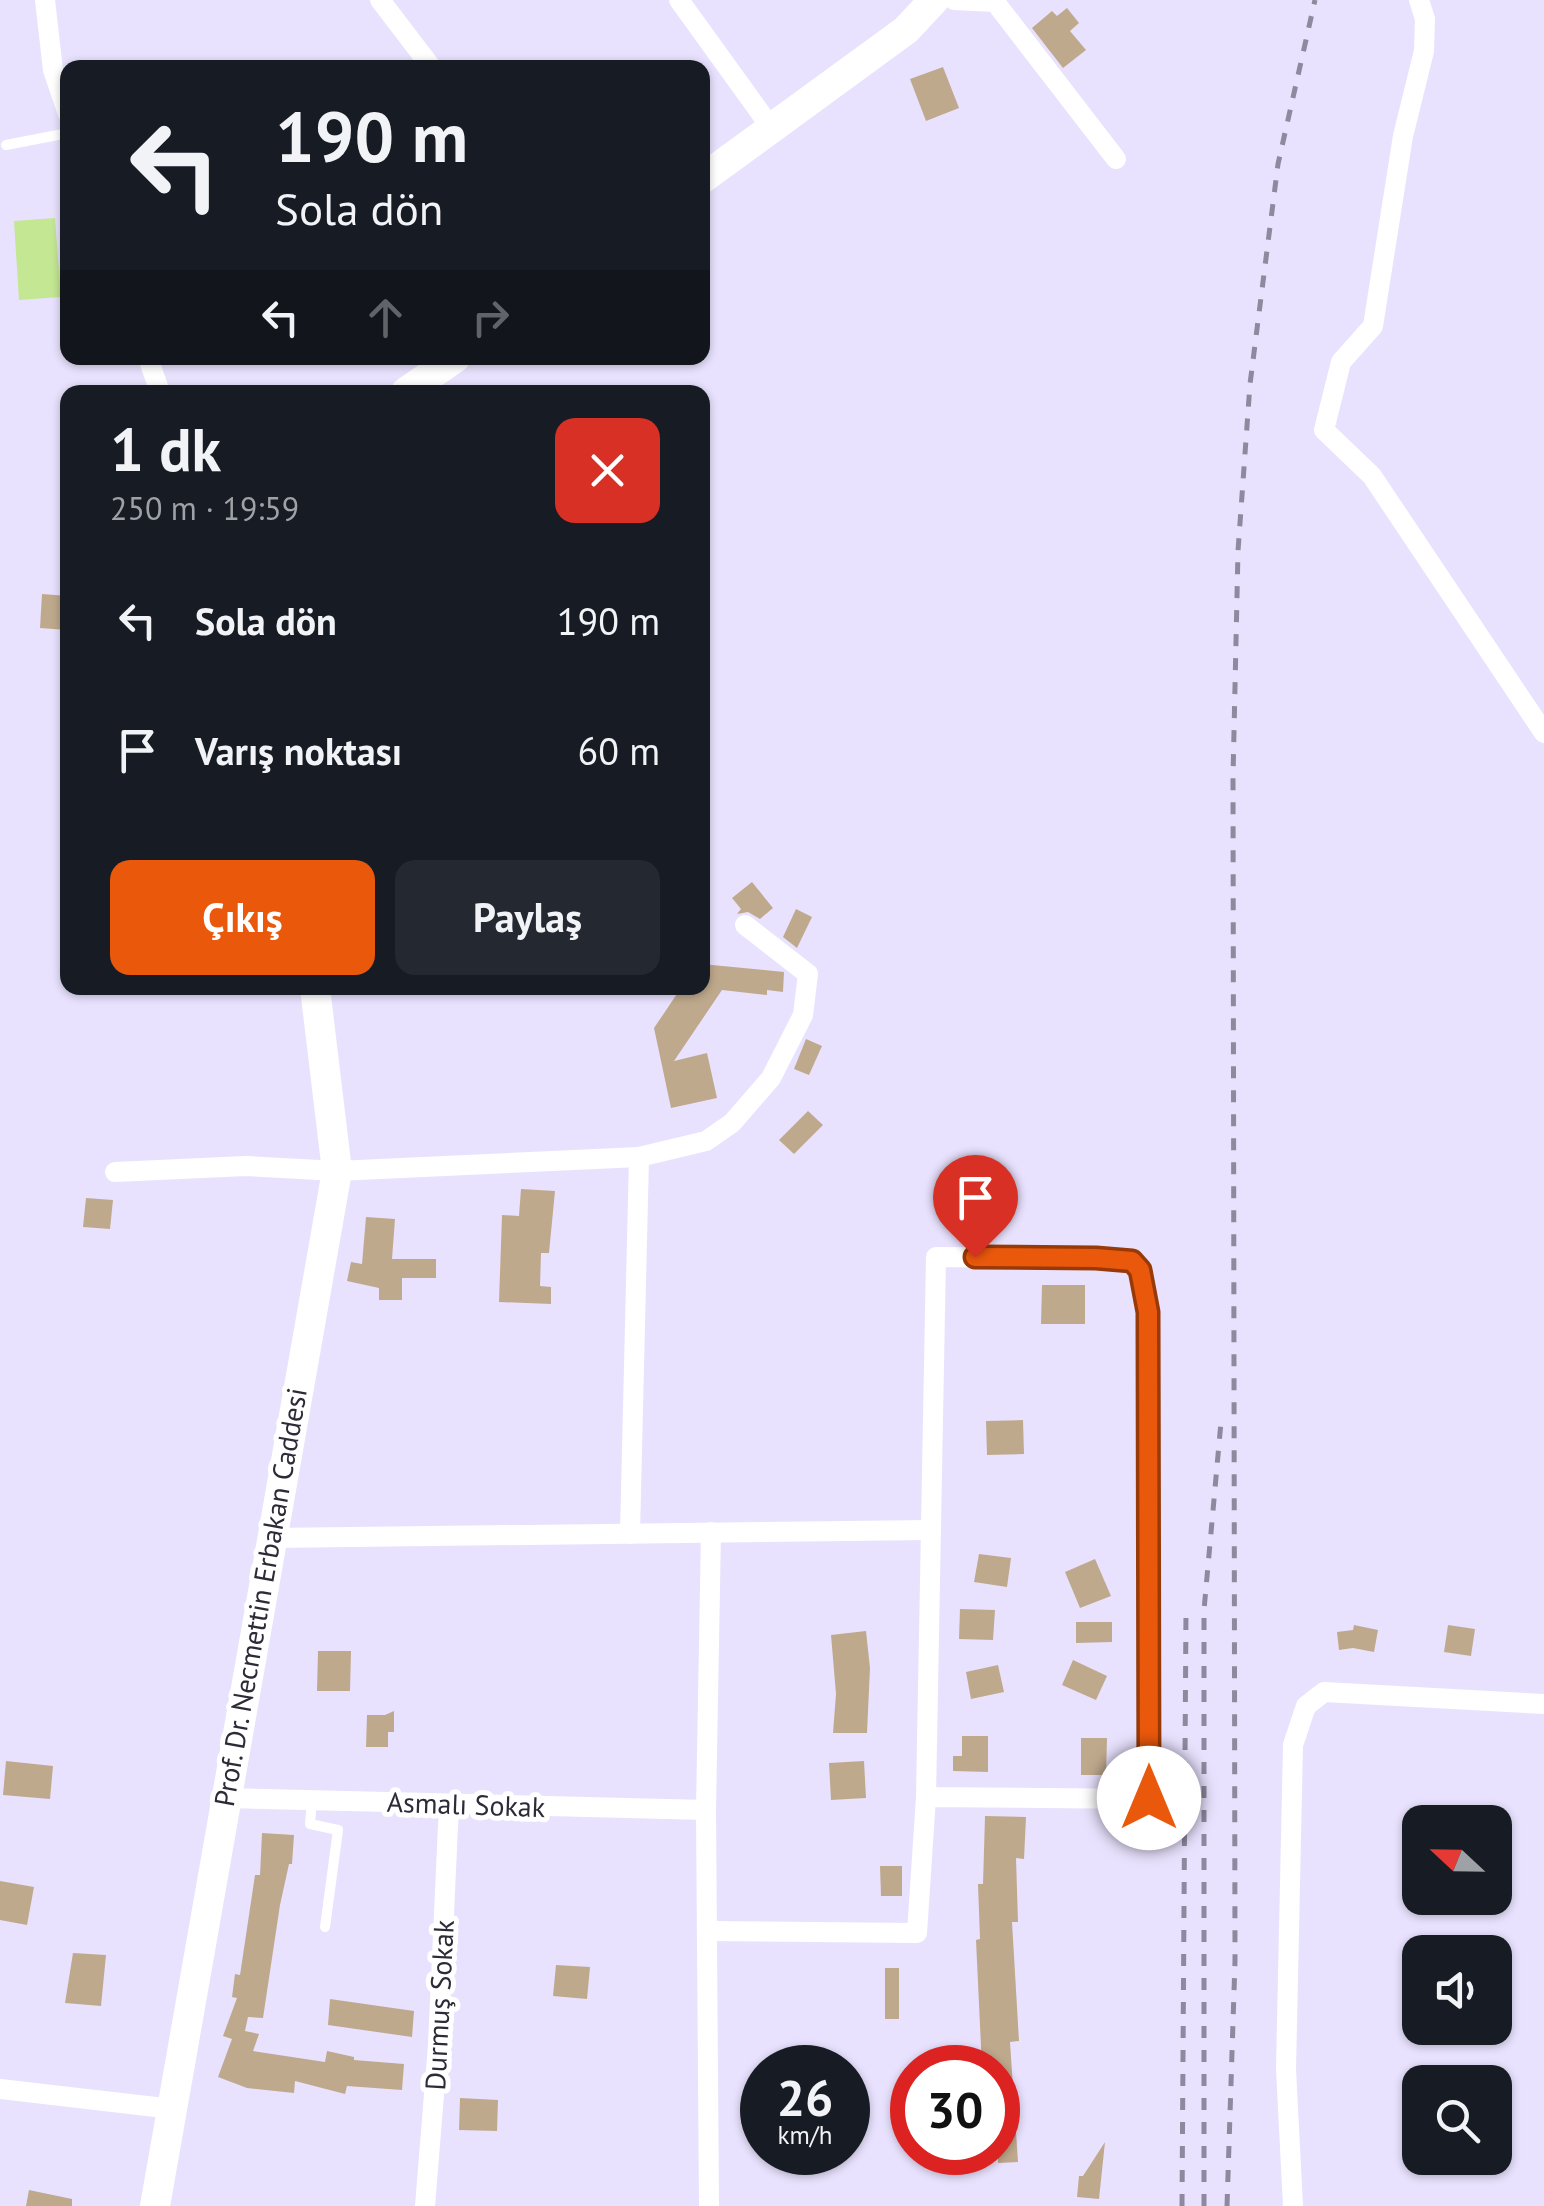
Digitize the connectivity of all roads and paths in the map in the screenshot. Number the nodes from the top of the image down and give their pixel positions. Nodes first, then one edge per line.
1 (45, 0) edge
2 (380, 0) edge
3 (678, 0) edge
4 (934, 0) edge
5 (954, 0) edge
6 (1419, 0) edge
7 (1001, 1) edge
8 (426, 60) edge
9 (60, 91) edge
10 (772, 128) junction
11 (60, 135) edge
12 (6, 145) dead end
13 (1116, 159) dead end
14 (710, 173) edge
15 (445, 365) edge
16 (416, 385) edge
17 (1544, 733) edge
18 (744, 925) dead end
19 (316, 995) edge
20 (639, 1157) junction
21 (337, 1171) junction
22 (115, 1172) dead end
23 (931, 1530) junction
24 (712, 1532) junction
25 (630, 1534) junction
26 (271, 1538) junction
27 (1544, 1704) edge
28 (926, 1797) junction
29 (226, 1798) junction
30 (312, 1799) junction
31 (449, 1804) junction
32 (706, 1810) junction
33 (326, 1926) dead end
34 (708, 1932) junction
35 (0, 2089) edge
36 (173, 2109) junction
37 (156, 2206) edge
38 (424, 2206) edge
39 (710, 2206) edge
40 (1293, 2206) edge

1 - 9 street
2 - 8 street
3 - 10 street
4 - 10 street
5 - 7 street
6 - 17 street
7 - 13 street
10 - 14 street
11 - 12 lane
15 - 16 street
18 - 20 street
19 - 21 street, Prof. Dr. Necmettin Erbakan Caddesi
20 - 21 street
20 - 25 street
21 - 22 street
21 - 26 street, Prof. Dr. Necmettin Erbakan Caddesi
23 - 24 street
23 - 28 street
23 - 28 street
24 - 25 street
24 - 32 street
25 - 26 street
26 - 29 street, Prof. Dr. Necmettin Erbakan Caddesi
27 - 40 street
28 - 34 street
29 - 30 street, Asmalı Sokak
29 - 36 street, Prof. Dr. Necmettin Erbakan Caddesi
30 - 31 street, Asmalı Sokak
30 - 33 lane
31 - 32 street, Asmalı Sokak
31 - 38 street, Durmuş Sokak
32 - 34 street
34 - 39 street
35 - 36 street
36 - 37 street, Prof. Dr. Necmettin Erbakan Caddesi

